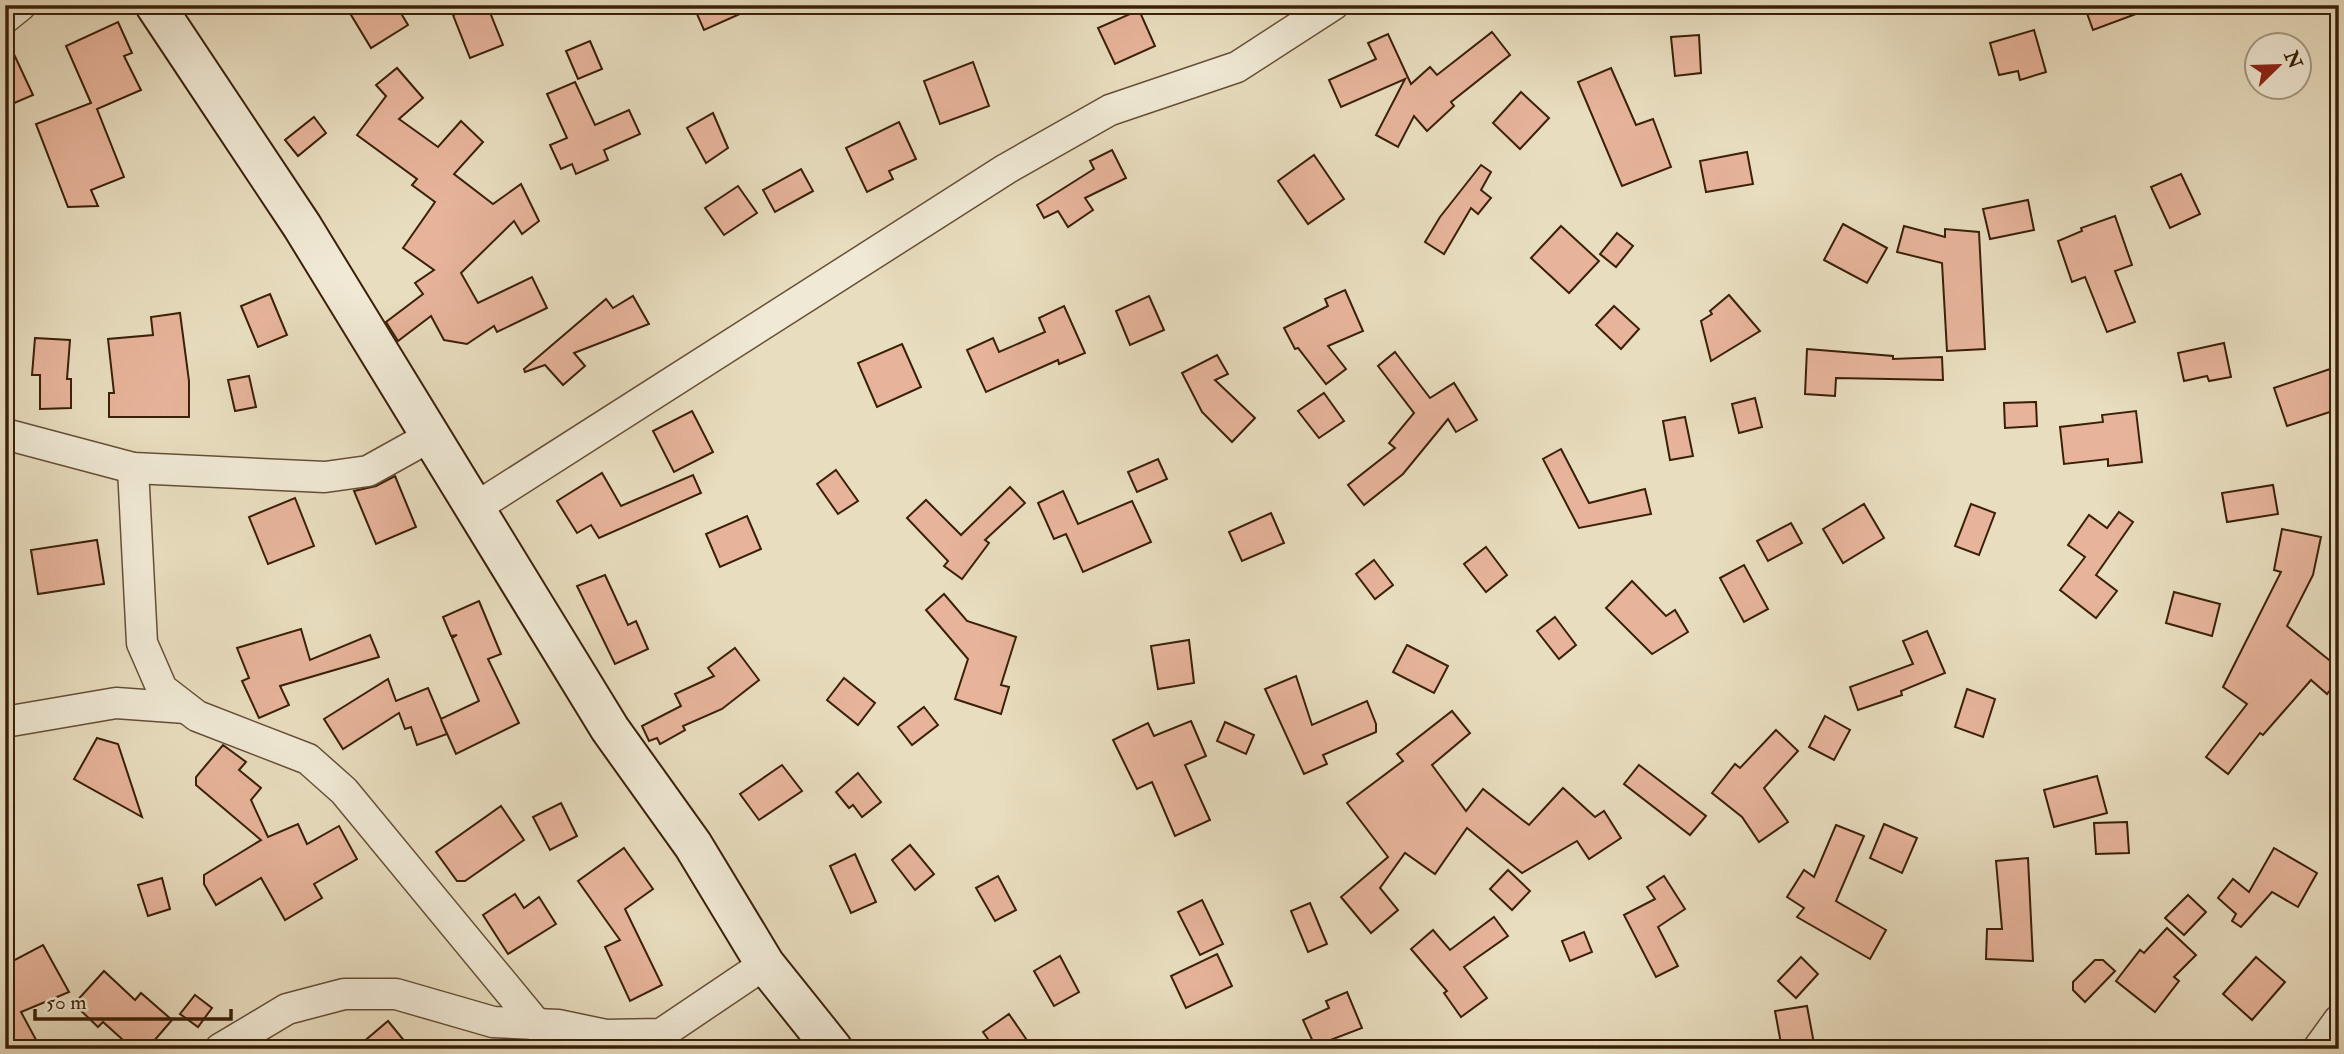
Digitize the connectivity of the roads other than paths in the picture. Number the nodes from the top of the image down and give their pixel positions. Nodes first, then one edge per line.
1 (21, 5) edge
2 (155, 5) edge
3 (1334, 5) edge
4 (5, 18) edge
5 (5, 434) edge
6 (430, 436) junction
7 (133, 468) junction
8 (475, 508) junction
9 (186, 708) junction
10 (5, 722) edge
11 (765, 964) junction
12 (2339, 1020) edge
13 (538, 1024) junction
14 (220, 1049) edge
15 (557, 1049) edge
16 (833, 1049) edge
17 (2318, 1049) edge

1 - 4 street
2 - 6 street
3 - 8 street
5 - 7 street
6 - 7 street
6 - 8 street
7 - 9 street
8 - 11 street
9 - 10 street
9 - 13 street
11 - 13 street
11 - 16 street
12 - 17 street
13 - 14 street
13 - 15 street

